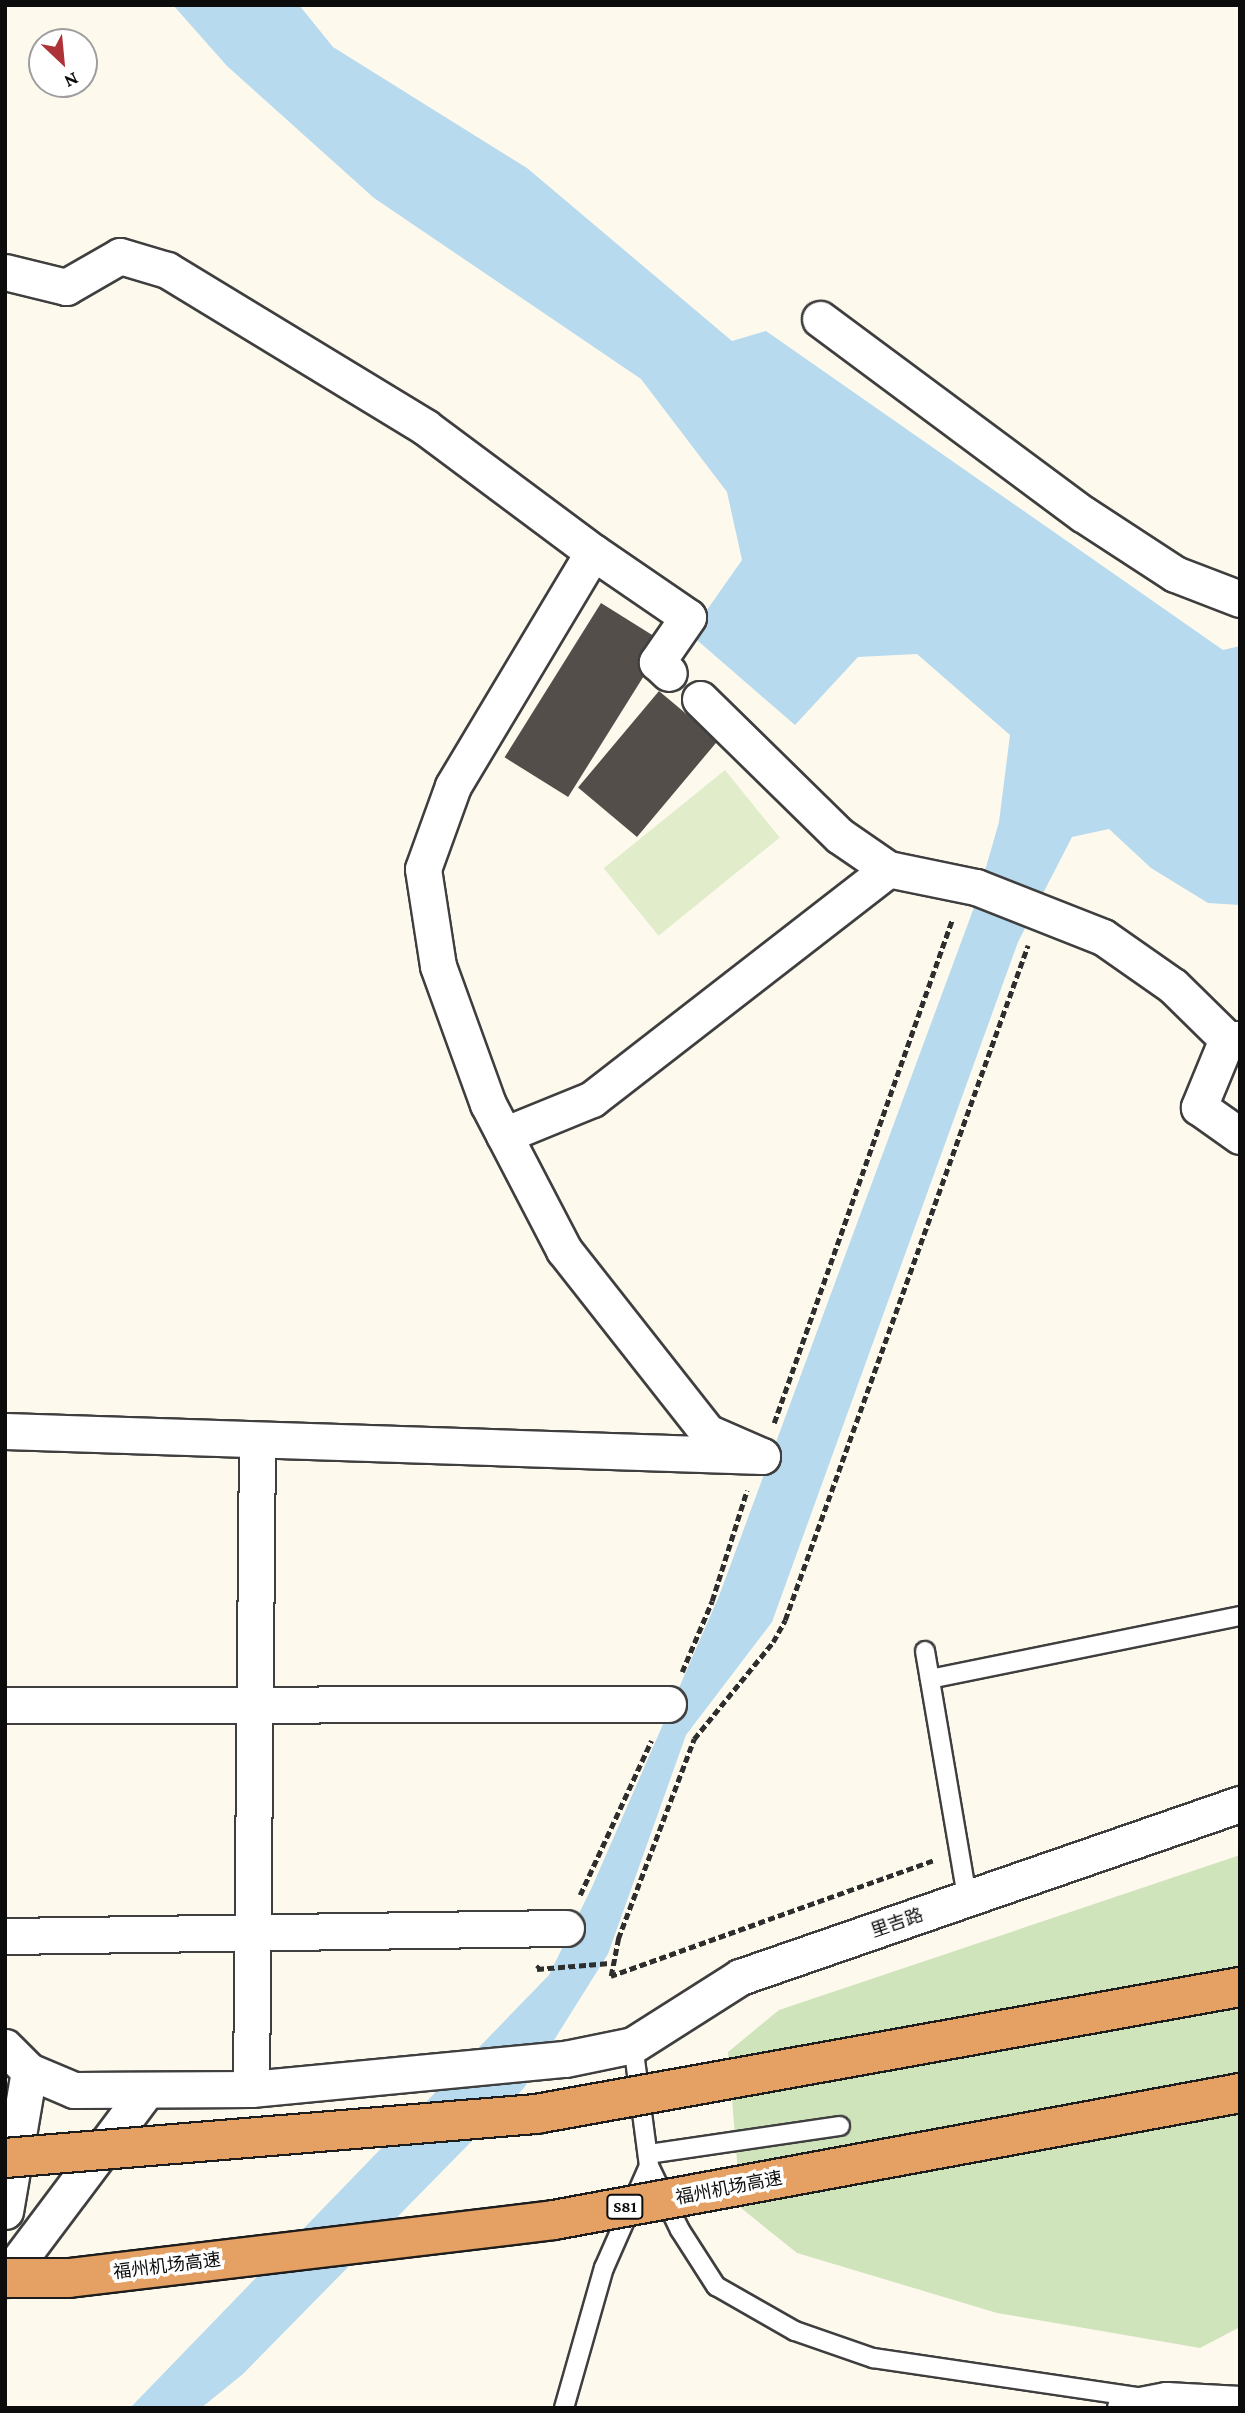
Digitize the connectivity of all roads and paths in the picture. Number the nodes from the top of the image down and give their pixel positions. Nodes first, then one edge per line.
1 (5, 272) edge
2 (820, 319) dead end
3 (593, 552) junction
4 (1240, 599) edge
5 (668, 673) dead end
6 (700, 699) dead end
7 (888, 869) junction
8 (1030, 939) dead end
9 (1233, 1039) edge
10 (504, 1135) junction
11 (1240, 1136) edge
12 (5, 1431) edge
13 (257, 1440) junction
14 (1240, 1616) edge
15 (925, 1651) dead end
16 (930, 1679) junction
17 (254, 1704) junction
18 (668, 1704) dead end
19 (5, 1705) edge
20 (1240, 1804) edge
21 (960, 1850) junction
22 (967, 1898) junction
23 (566, 1928) dead end
24 (252, 1932) junction
25 (5, 1936) edge
26 (610, 1963) junction
27 (545, 1969) dead end
28 (1240, 1987) edge
29 (633, 2045) junction
30 (17, 2059) edge
31 (251, 2088) junction
32 (146, 2091) junction
33 (1240, 2093) edge
34 (840, 2126) dead end
35 (5, 2158) edge
36 (648, 2160) junction
37 (5, 2211) edge
38 (5, 2278) edge
39 (1166, 2400) junction
40 (1240, 2404) edge
41 (564, 2408) edge
42 (1125, 2408) edge

1 - 3 street
2 - 4 street
3 - 5 street
3 - 10 street
6 - 7 street
7 - 9 street
7 - 10 street
8 - 26 path
9 - 11 street
10 - 13 street
12 - 13 street
13 - 17 street
14 - 16 lane
15 - 16 lane
16 - 21 lane
17 - 18 street
17 - 19 street
17 - 24 street
20 - 22 street, 里吉路
21 - 22 lane
21 - 26 path
22 - 29 street, 里吉路
23 - 24 street
24 - 25 street
24 - 31 street
26 - 27 path
28 - 35 highway, bridge
29 - 31 street, 里吉路
29 - 36 lane
30 - 32 street, 里吉路
30 - 37 street
31 - 32 street, 里吉路
32 - 38 street
33 - 38 highway, 福州机场高速 / S81, bridge
34 - 36 lane
36 - 39 lane
36 - 41 lane
39 - 40 street
39 - 42 street

